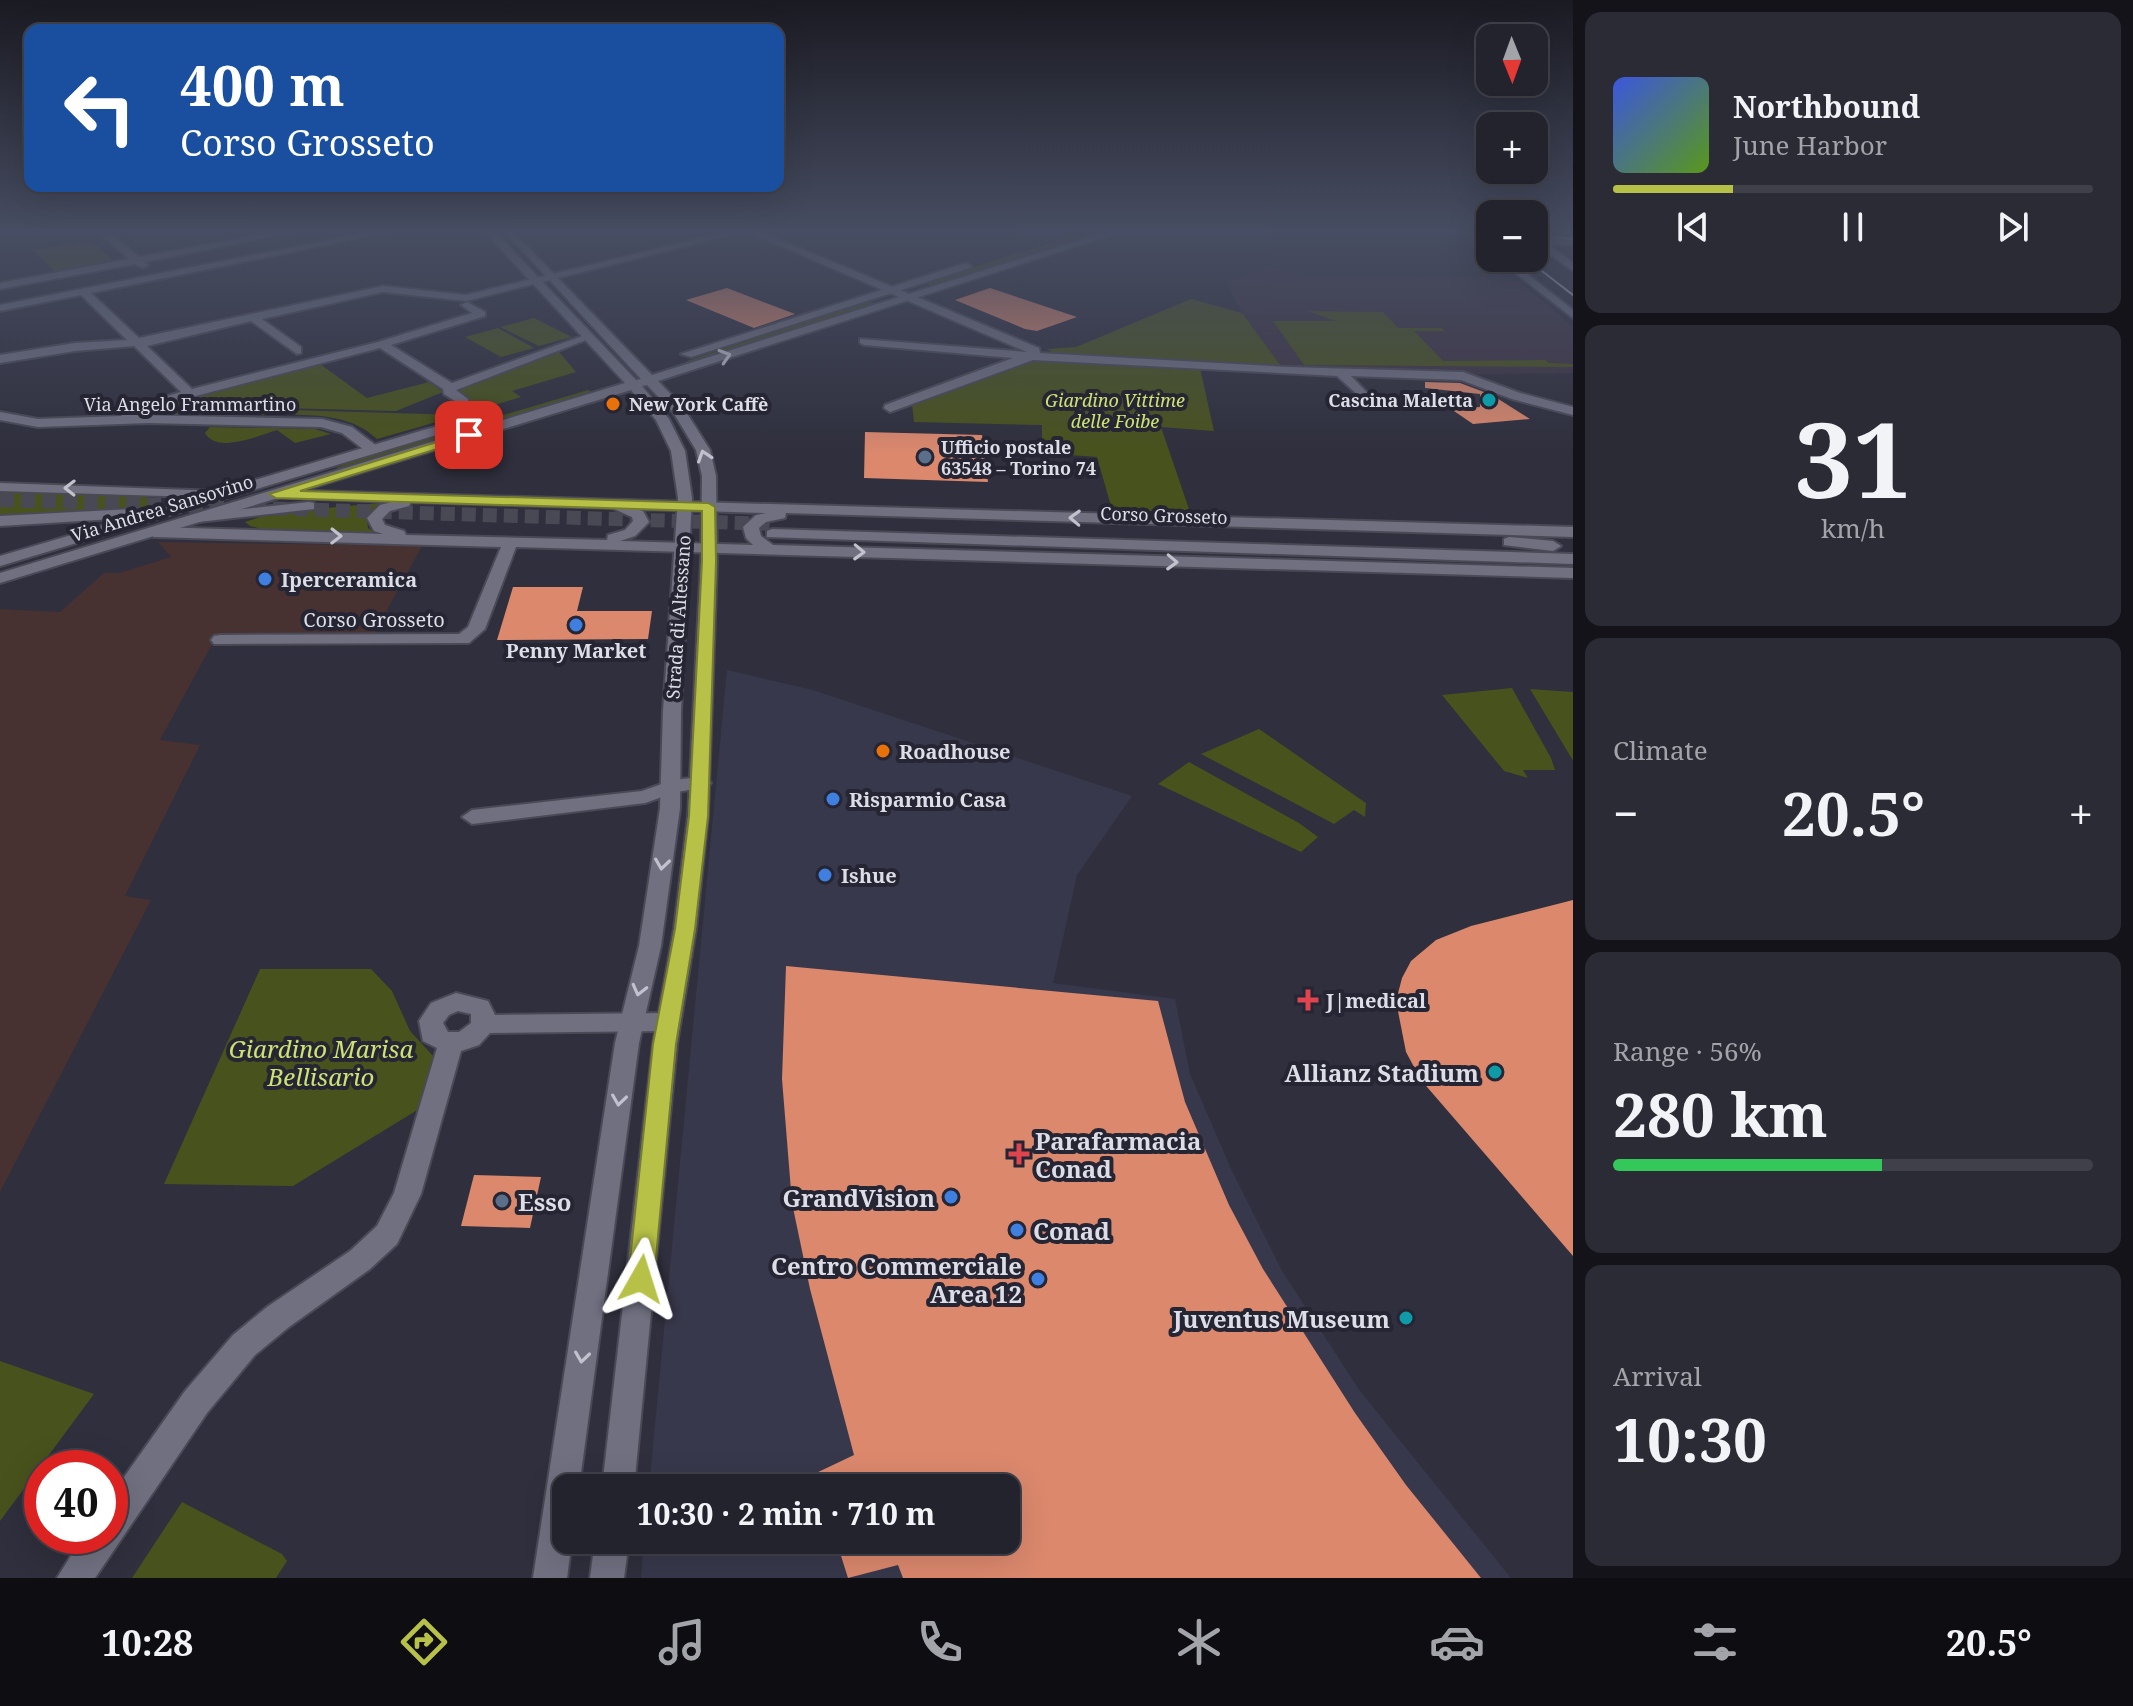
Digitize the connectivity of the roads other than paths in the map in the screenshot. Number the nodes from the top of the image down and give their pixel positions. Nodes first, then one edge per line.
1 (97, 306) edge
2 (314, 306) edge
3 (333, 306) edge
4 (426, 306) edge
5 (461, 306) edge
6 (468, 306) edge
7 (559, 306) edge
8 (580, 306) edge
9 (840, 306) edge
10 (888, 306) edge
11 (930, 306) edge
12 (256, 319) junction
13 (588, 337) junction
14 (864, 341) dead end
15 (134, 343) junction
16 (382, 344) junction
17 (297, 350) dead end
18 (1031, 356) junction
19 (0, 359) edge
20 (639, 369) junction
21 (624, 374) junction
22 (1342, 374) junction
23 (651, 380) junction
24 (634, 385) junction
25 (451, 388) junction
26 (189, 393) junction
27 (1372, 404) dead end
28 (890, 408) dead end
29 (1573, 411) edge
30 (0, 416) edge
31 (124, 420) junction
32 (470, 420) junction
33 (373, 450) junction
34 (306, 471) junction
35 (0, 487) edge
36 (141, 490) junction
37 (276, 494) junction
38 (401, 497) junction
39 (452, 500) junction
40 (593, 504) junction
41 (230, 505) junction
42 (685, 506) junction
43 (708, 507) junction
44 (848, 511) junction
45 (200, 517) joint
46 (164, 521) junction
47 (0, 524) edge
48 (1293, 524) junction
49 (103, 530) junction
50 (1573, 532) edge
51 (258, 535) junction
52 (771, 535) junction
53 (428, 538) junction
54 (511, 540) junction
55 (577, 543) junction
56 (683, 545) junction
57 (709, 546) junction
58 (1553, 546) junction
59 (1573, 546) edge
60 (1212, 548) junction
61 (1573, 559) edge
62 (0, 561) edge
63 (1433, 568) junction
64 (1573, 573) edge
65 (0, 578) edge
66 (220, 640) dead end
67 (701, 783) junction
68 (673, 786) junction
69 (472, 817) dead end
70 (668, 1022) junction
71 (631, 1023) junction
72 (484, 1024) junction
73 (451, 1043) junction
74 (620, 1474) edge
75 (128, 1500) edge
76 (91, 1554) edge
77 (610, 1554) edge
78 (74, 1578) edge
79 (550, 1578) edge
80 (607, 1578) edge

1 - 15 street
2 - 12 street
3 - 12 street
4 - 5 street
6 - 16 street
7 - 13 street, Strada di Altessano
8 - 20 street, Strada di Altessano
9 - 20 street, Via Andrea Sansovino
23 -> 10 street, Via Andrea Sansovino
11 - 18 street
12 - 15 street
12 - 17 street
13 - 21 street, Strada di Altessano
13 - 25 street
14 - 18 street
15 - 19 street
15 - 26 street
16 - 25 street
16 - 26 street
18 - 22 street
18 - 28 street
20 - 21 street, Via Andrea Sansovino
20 - 23 street, Strada di Altessano
21 - 24 street, Strada di Altessano
21 - 32 street, Via Andrea Sansovino
22 - 27 street
22 - 29 street
23 - 24 street, Via Andrea Sansovino
43 -> 23 street, Strada di Altessano
24 - 37 street, Via Andrea Sansovino
24 - 42 street, Strada di Altessano
25 - 32 street
26 - 31 street
30 - 31 street, Via Angelo Frammartino
31 - 33 street, Via Angelo Frammartino
32 - 33 street, Via Andrea Sansovino
33 - 34 street, Via Andrea Sansovino
34 - 36 street
34 - 41 street, Via Andrea Sansovino
36 -> 35 street, Corso Grosseto
36 - 41 street, Corso Grosseto
36 - 46 street
37 - 38 street, Corso Grosseto
37 - 41 street, Via Andrea Sansovino
38 - 39 street, Corso Grosseto
38 - 41 street, Corso Grosseto
39 - 40 street, Corso Grosseto
39 - 53 street, Corso Grosseto
40 - 42 street, Corso Grosseto
40 - 55 street, Corso Grosseto
41 - 45 street, Corso Grosseto
41 - 46 street
41 - 51 street
42 - 43 street, Corso Grosseto
42 - 56 street, Strada di Altessano
43 - 44 street, Corso Grosseto
43 - 57 street, Strada di Altessano
48 -> 44 street, Corso Grosseto
44 - 52 street, Corso Grosseto
45 - 46 street, Via Andrea Sansovino
46 - 47 street
46 - 49 street, Corso Grosseto
46 - 49 street, Via Andrea Sansovino
46 - 51 street, Corso Grosseto
46 - 65 street, Via Andrea Sansovino
47 - 49 street, Corso Grosseto
48 - 50 street, Corso Grosseto
48 - 58 street, Corso Grosseto
49 - 62 street, Via Andrea Sansovino
51 -> 53 street, Corso Grosseto
52 - 57 street, Corso Grosseto
52 - 58 street, Corso Grosseto
52 - 60 street, Corso Grosseto
52 -> 63 street, Corso Grosseto
53 - 54 street, Corso Grosseto
54 - 55 street, Corso Grosseto
54 - 66 street, Corso Grosseto
55 - 56 street, Corso Grosseto
56 - 57 street, Corso Grosseto
56 - 68 street, Strada di Altessano
57 - 67 street, Strada di Altessano
58 - 59 street, Corso Grosseto
60 - 61 street, Corso Grosseto
60 - 63 street, Corso Grosseto
63 - 64 street, Corso Grosseto
67 - 68 street
67 - 70 street, Strada di Altessano
68 - 69 street
68 -> 71 street, Strada di Altessano
70 - 71 street
70 - 74 street, Strada di Altessano
71 - 72 street
71 -> 79 street, Strada di Altessano
72 - 73 street
72 - 73 street
73 - 75 street
76 - 78 street
77 - 80 street

